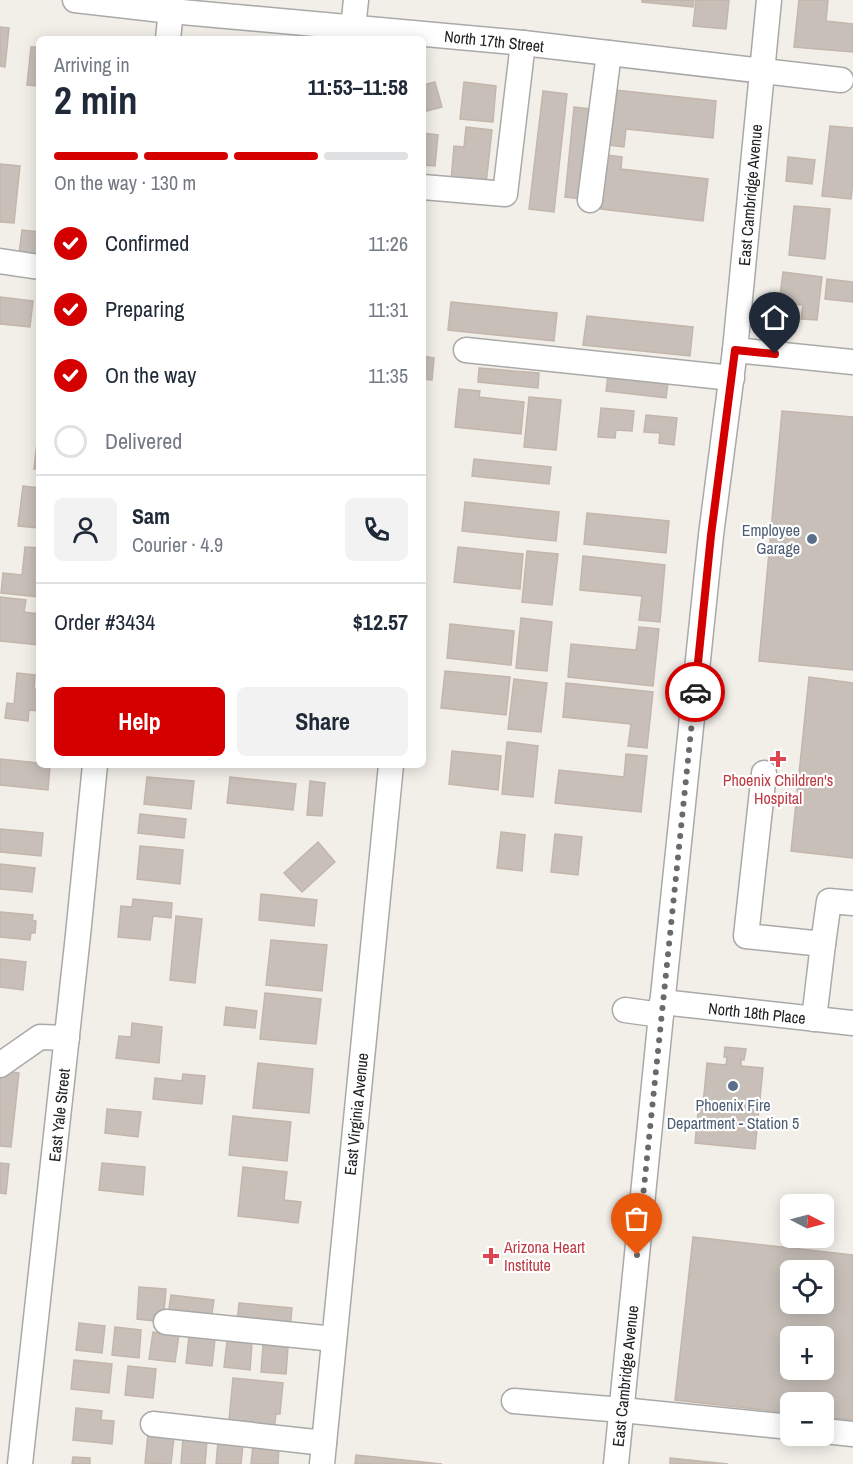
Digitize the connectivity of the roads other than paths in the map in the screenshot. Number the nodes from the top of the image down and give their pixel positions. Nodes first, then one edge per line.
1 (75, 0) edge
2 (356, 0) edge
3 (769, 0) edge
4 (172, 5) edge
5 (353, 28) junction
6 (168, 36) edge
7 (523, 43) junction
8 (609, 53) junction
9 (761, 70) junction
10 (841, 80) dead end
11 (426, 187) edge
12 (590, 200) dead end
13 (0, 261) edge
14 (36, 267) edge
15 (466, 350) dead end
16 (735, 350) junction
17 (853, 362) edge
18 (732, 378) junction
19 (95, 768) edge
20 (392, 768) edge
21 (764, 773) dead end
22 (853, 903) edge
23 (823, 944) junction
24 (661, 1009) junction
25 (625, 1010) dead end
26 (814, 1019) junction
27 (853, 1023) edge
28 (67, 1038) junction
29 (0, 1065) edge
30 (166, 1322) dead end
31 (334, 1339) junction
32 (514, 1401) dead end
33 (622, 1410) junction
34 (153, 1424) dead end
35 (780, 1426) edge
36 (834, 1432) edge
37 (853, 1434) edge
38 (323, 1454) edge
39 (20, 1464) edge
40 (616, 1464) edge

1 - 4 street, North 17th Street
2 - 5 street
3 - 9 street, East Cambridge Avenue
4 - 5 street, North 17th Street
4 - 6 street
5 - 7 street, North 17th Street
7 - 8 street, North 17th Street
7 - 11 street
8 - 9 street, North 17th Street
8 - 12 street
9 - 10 street, North 17th Street
9 - 16 street, East Cambridge Avenue
13 - 14 street
15 - 18 street
16 - 17 street
16 - 18 street, East Cambridge Avenue
18 - 24 street, East Cambridge Avenue
19 - 28 street, East Yale Street
20 - 31 street, East Virginia Avenue
21 - 23 street
22 - 23 street
23 - 26 street
24 - 25 street, North 18th Place
24 - 26 street, North 18th Place
24 - 33 street, East Cambridge Avenue
26 - 27 street, North 18th Place
28 - 29 street
28 - 39 street, East Yale Street
30 - 31 street
31 - 38 street, East Virginia Avenue
32 - 33 street
33 - 35 street
33 - 40 street, East Cambridge Avenue
34 - 38 street
36 - 37 street

